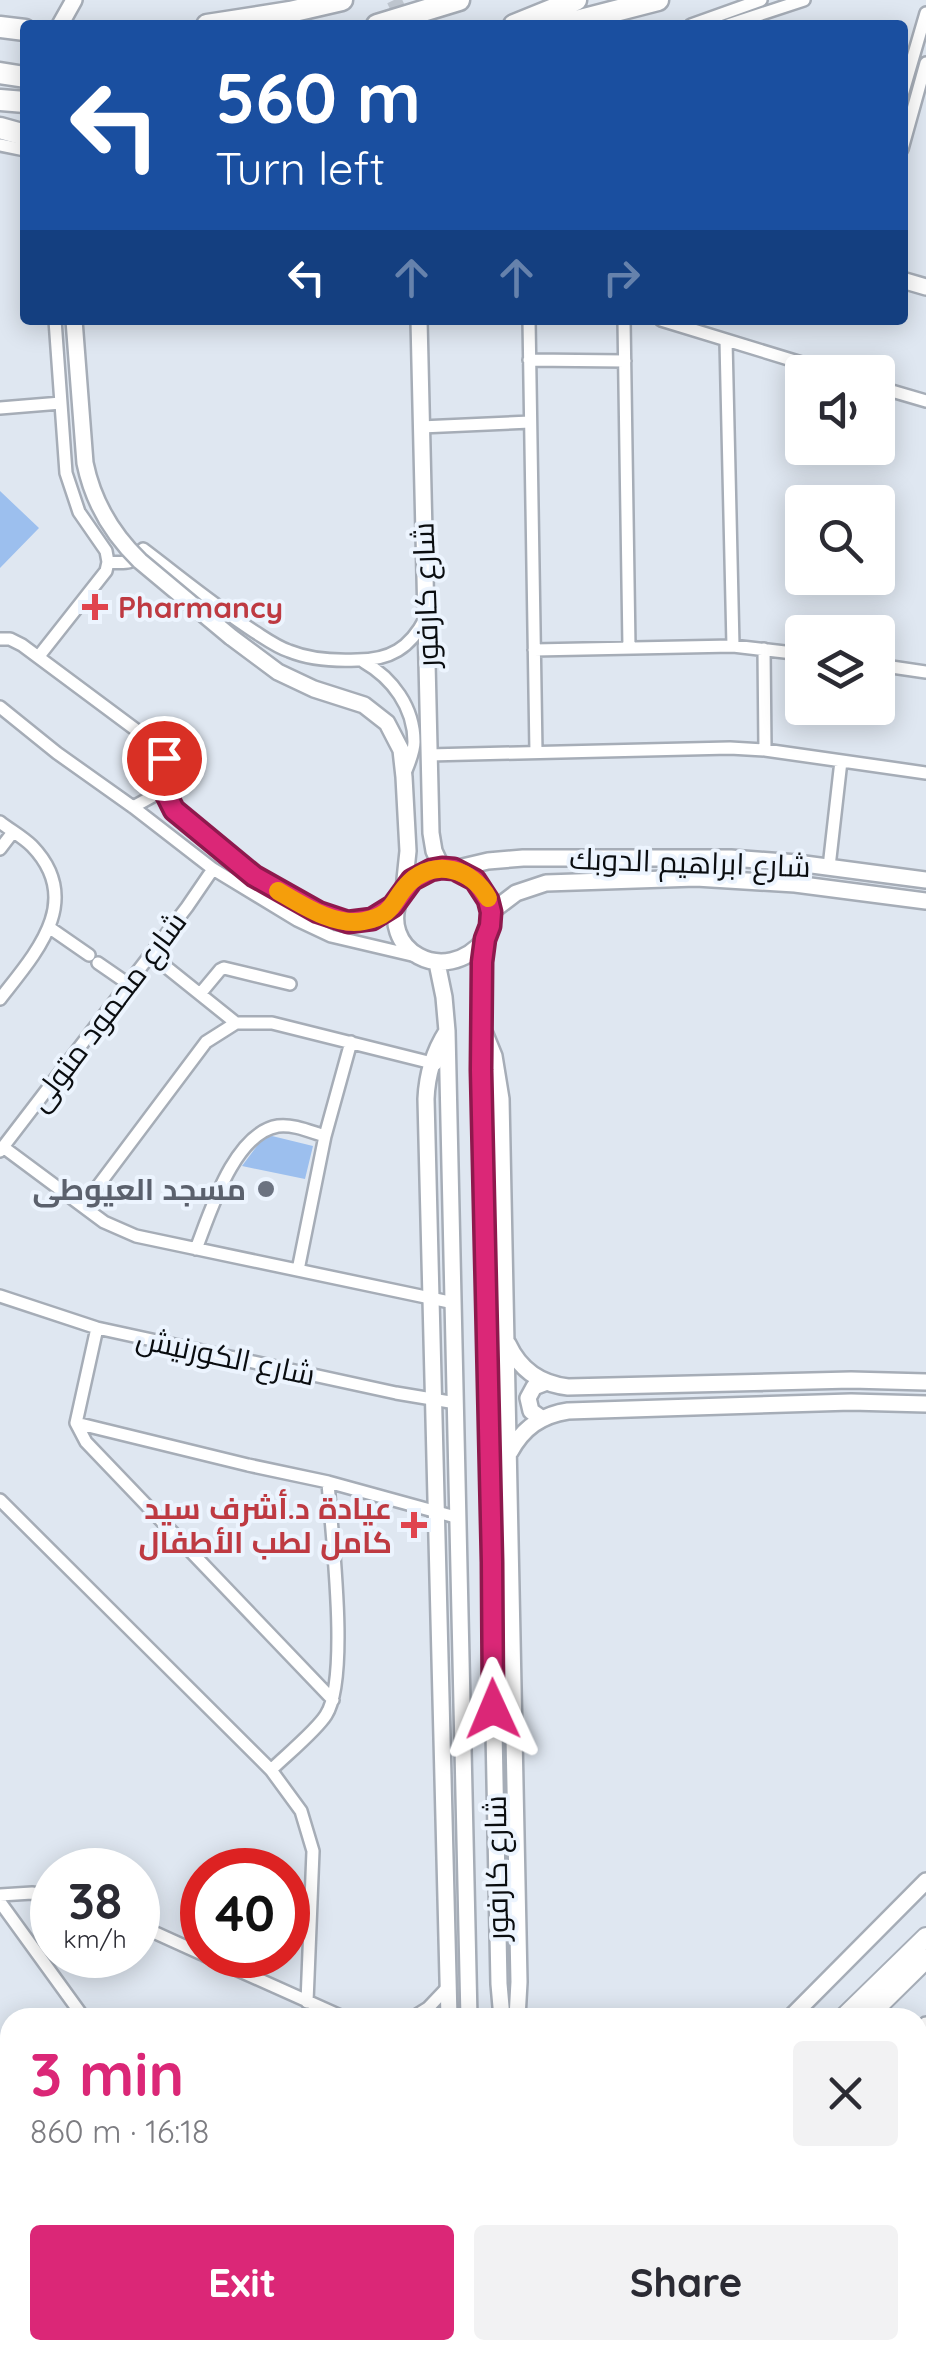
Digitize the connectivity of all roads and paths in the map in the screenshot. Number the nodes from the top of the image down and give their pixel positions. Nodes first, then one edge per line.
1 (342, 0) edge
2 (459, 0) edge
3 (576, 0) edge
4 (658, 0) edge
5 (761, 0) edge
6 (804, 0) edge
7 (926, 12) edge
8 (239, 20) edge
9 (394, 20) edge
10 (526, 20) edge
11 (580, 20) edge
12 (704, 20) edge
13 (743, 20) edge
14 (916, 47) junction
15 (908, 49) edge
16 (926, 63) edge
17 (908, 74) edge
18 (908, 127) edge
19 (55, 325) edge
20 (74, 325) edge
21 (419, 325) edge
22 (528, 325) edge
23 (624, 325) edge
24 (676, 325) edge
25 (726, 341) junction
26 (785, 359) edge
27 (529, 360) junction
28 (625, 362) junction
29 (895, 391) edge
30 (926, 401) edge
31 (61, 403) junction
32 (0, 408) edge
33 (530, 422) junction
34 (421, 426) junction
35 (108, 562) junction
36 (425, 620) junction
37 (0, 639) edge
38 (734, 646) junction
39 (629, 647) junction
40 (764, 648) junction
41 (534, 650) junction
42 (785, 651) edge
43 (39, 656) junction
44 (360, 660) junction
45 (895, 667) edge
46 (926, 672) edge
47 (2, 712) edge
48 (765, 750) junction
49 (536, 752) junction
50 (428, 755) junction
51 (842, 761) junction
52 (926, 773) edge
53 (404, 777) junction
54 (164, 790) junction
55 (133, 807) junction
56 (0, 822) edge
57 (13, 832) junction
58 (432, 842) junction
59 (408, 846) junction
60 (0, 850) edge
61 (523, 858) junction
62 (830, 867) junction
63 (448, 869) junction
64 (213, 870) junction
65 (926, 880) edge
66 (530, 887) junction
67 (402, 894) junction
68 (926, 901) edge
69 (491, 912) junction
70 (50, 928) junction
71 (485, 939) junction
72 (150, 954) junction
73 (419, 957) junction
74 (437, 963) junction
75 (127, 983) junction
76 (290, 984) dead end
77 (200, 994) junction
78 (0, 998) edge
79 (481, 1010) junction
80 (446, 1014) junction
81 (236, 1024) junction
82 (482, 1029) junction
83 (447, 1032) junction
84 (350, 1042) junction
85 (432, 1062) junction
86 (448, 1066) junction
87 (325, 1136) junction
88 (2, 1149) edge
89 (83, 1206) junction
90 (484, 1206) junction
91 (196, 1249) junction
92 (504, 1254) junction
93 (298, 1270) junction
94 (0, 1296) edge
95 (430, 1298) junction
96 (454, 1303) junction
97 (96, 1328) junction
98 (506, 1340) junction
99 (547, 1382) junction
100 (926, 1382) edge
101 (433, 1400) junction
102 (456, 1404) junction
103 (926, 1404) edge
104 (542, 1418) junction
105 (76, 1423) junction
106 (508, 1455) junction
107 (328, 1482) junction
108 (0, 1500) edge
109 (436, 1510) junction
110 (459, 1518) junction
111 (511, 1539) junction
112 (492, 1562) junction
113 (492, 1680) junction
114 (463, 1681) junction
115 (332, 1700) junction
116 (463, 1708) junction
117 (493, 1709) junction
118 (271, 1770) junction
119 (516, 1823) junction
120 (466, 1854) junction
121 (496, 1865) junction
122 (926, 1881) edge
123 (444, 1888) junction
124 (30, 1894) edge
125 (0, 1899) edge
126 (926, 1938) edge
127 (926, 1959) edge
128 (254, 1978) edge
129 (446, 1988) junction
130 (307, 2002) junction
131 (77, 2008) edge
132 (321, 2008) edge
133 (428, 2008) edge
134 (448, 2008) edge
135 (470, 2008) edge
136 (501, 2008) edge
137 (518, 2008) edge
138 (800, 2008) edge
139 (853, 2008) edge
140 (876, 2008) edge

1 - 8 highway
2 - 9 highway
3 - 10 highway
4 - 11 highway
5 - 12 street
6 - 13 street
7 - 14 street
14 - 15 street
14 - 17 street
16 - 18 street
19 - 31 street
20 - 53 street, bridge
21 - 34 street, شارع كارفور
22 - 27 street
23 - 28 street
24 - 25 street
25 - 26 street
25 - 38 street
27 - 28 street
27 - 33 street
28 - 39 street
29 - 30 street
31 - 32 street
31 - 35 street
33 - 34 street
33 - 41 street
34 - 36 street, شارع كارفور
35 - 43 street
35 - 44 street
36 - 44 street
36 - 50 street, شارع كارفور
37 - 43 street
38 - 39 street
38 - 40 street
39 - 41 street
40 - 42 street
40 - 48 street
41 - 49 street
43 - 54 street
44 - 53 street
45 - 46 street
47 - 55 street
48 - 49 street
48 - 51 street
49 - 50 street
50 - 58 street, شارع كارفور
51 - 52 street
51 - 62 street
53 - 59 street
54 - 55 street
54 - 67 street
55 - 64 street
56 - 57 street
57 - 60 street
57 - 70 street
58 - 59 street
58 - 63 street, شارع كارفور
59 - 67 street
61 - 62 street, شارع ابراهيم الدوبك
61 - 63 street, شارع ابراهيم الدوبك
61 - 66 street
62 - 65 street, شارع ابراهيم الدوبك
63 - 67 street
63 - 69 street
64 - 72 street, شارع محمود متولى
64 - 73 street
66 - 68 street, شارع ابراهيم الدوبك
66 - 69 street, شارع ابراهيم الدوبك
67 - 73 street
69 - 71 street
70 - 75 street
70 - 78 street
71 - 74 street
71 - 79 street, شارع كارفور
72 - 75 street, شارع محمود متولى
72 - 77 street
73 - 74 street
74 - 80 street, شارع كارفور
75 - 88 street, شارع محمود متولى
76 - 77 street
77 - 81 street
79 - 80 street
79 - 82 street, شارع كارفور
80 - 83 street, شارع كارفور
81 - 84 street
81 - 89 street
82 - 90 street, شارع كارفور
82 - 92 street
83 - 85 street
83 - 86 street, شارع كارفور
84 - 85 street
84 - 87 street
85 - 86 street
85 - 95 street
86 - 96 street, شارع كارفور
87 - 91 street
87 - 93 street
88 - 89 street
89 - 91 street
90 - 92 street
90 - 112 street, شارع كارفور
91 - 93 street
92 - 98 street
93 - 95 street
94 - 97 street, شارع الكورنيش
95 - 96 street
95 - 101 street
96 - 102 street, شارع كارفور
97 - 101 street, شارع الكورنيش
97 - 105 street
98 - 99 street
98 - 106 street
99 - 100 street
99 - 104 street
101 - 102 street, شارع الكورنيش
101 - 109 street
102 - 110 street, شارع كارفور
103 - 104 street
104 - 106 street
105 - 107 street
105 - 115 street
106 - 111 street
107 - 109 street
107 - 115 street
108 - 118 street
109 - 110 street
109 - 123 street
110 - 114 street, شارع كارفور
111 - 112 street
111 - 119 street
112 - 113 street, شارع كارفور
113 - 114 street
113 - 117 street, شارع كارفور
114 - 116 street, شارع كارفور
115 - 118 street
116 - 117 street
116 - 120 street, شارع كارفور
117 - 121 street, شارع كارفور
118 - 130 street
119 - 121 street
119 - 137 street
120 - 123 street
120 - 135 street, شارع كارفور
121 - 136 street, شارع كارفور
122 - 138 street
123 - 129 street
124 - 125 street
125 - 131 street
126 - 139 main road
127 - 140 main road
128 - 130 street
129 - 133 street
129 - 134 street
130 - 132 street

